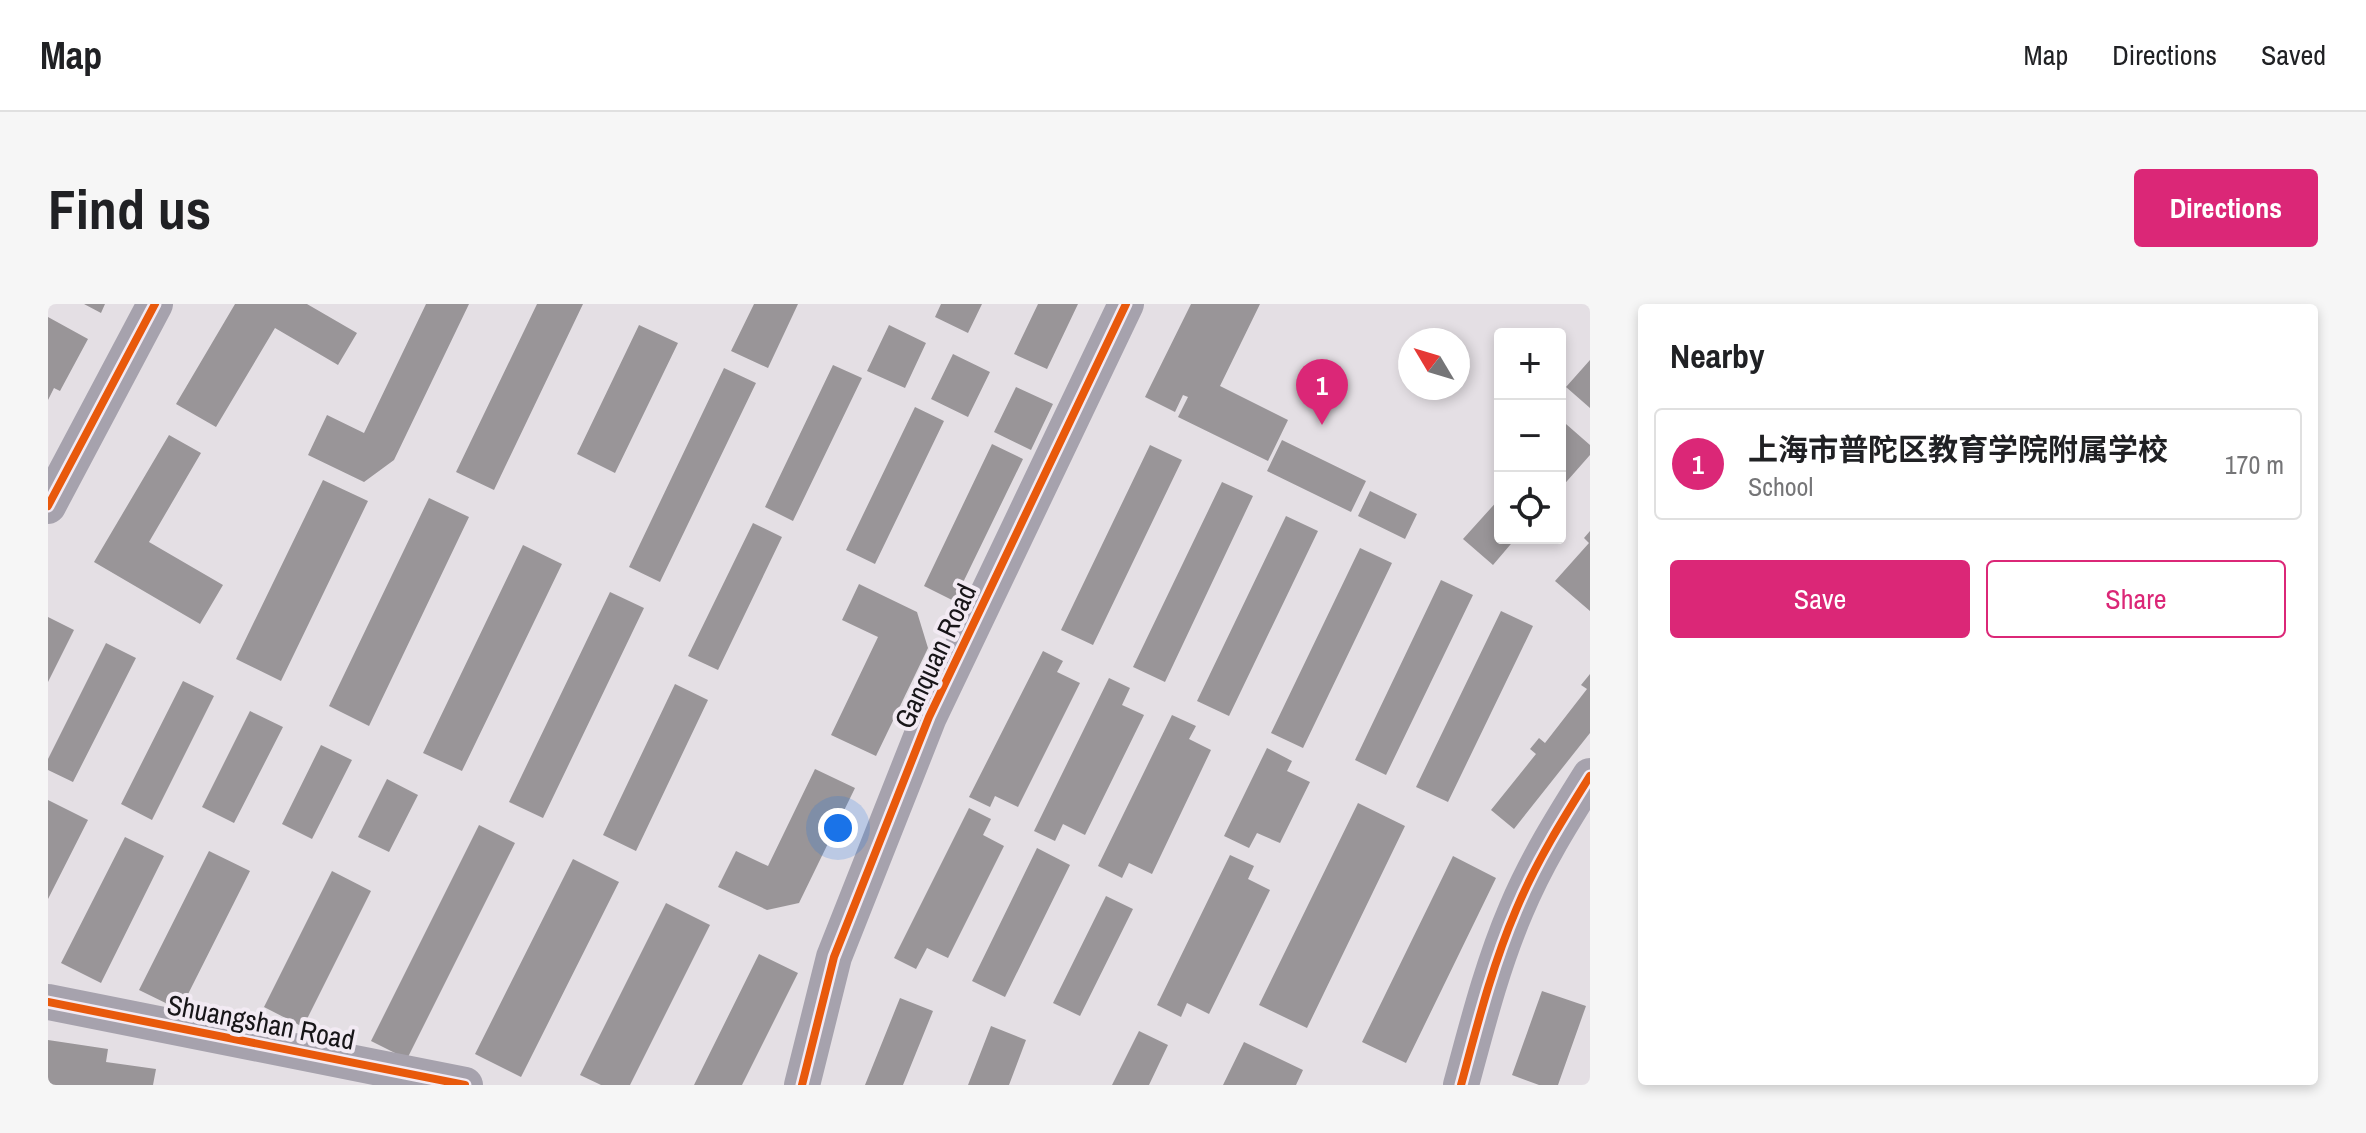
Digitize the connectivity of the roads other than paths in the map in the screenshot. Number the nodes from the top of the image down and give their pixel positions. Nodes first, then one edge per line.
1 (155, 304) edge
2 (1126, 304) edge
3 (48, 506) edge
4 (1590, 776) edge
5 (48, 1002) edge
6 (465, 1085) edge
7 (802, 1085) edge
8 (1461, 1085) edge

1 - 3 street
2 - 7 street, Ganquan Road
4 - 8 street
5 - 6 street, Shuangshan Road

